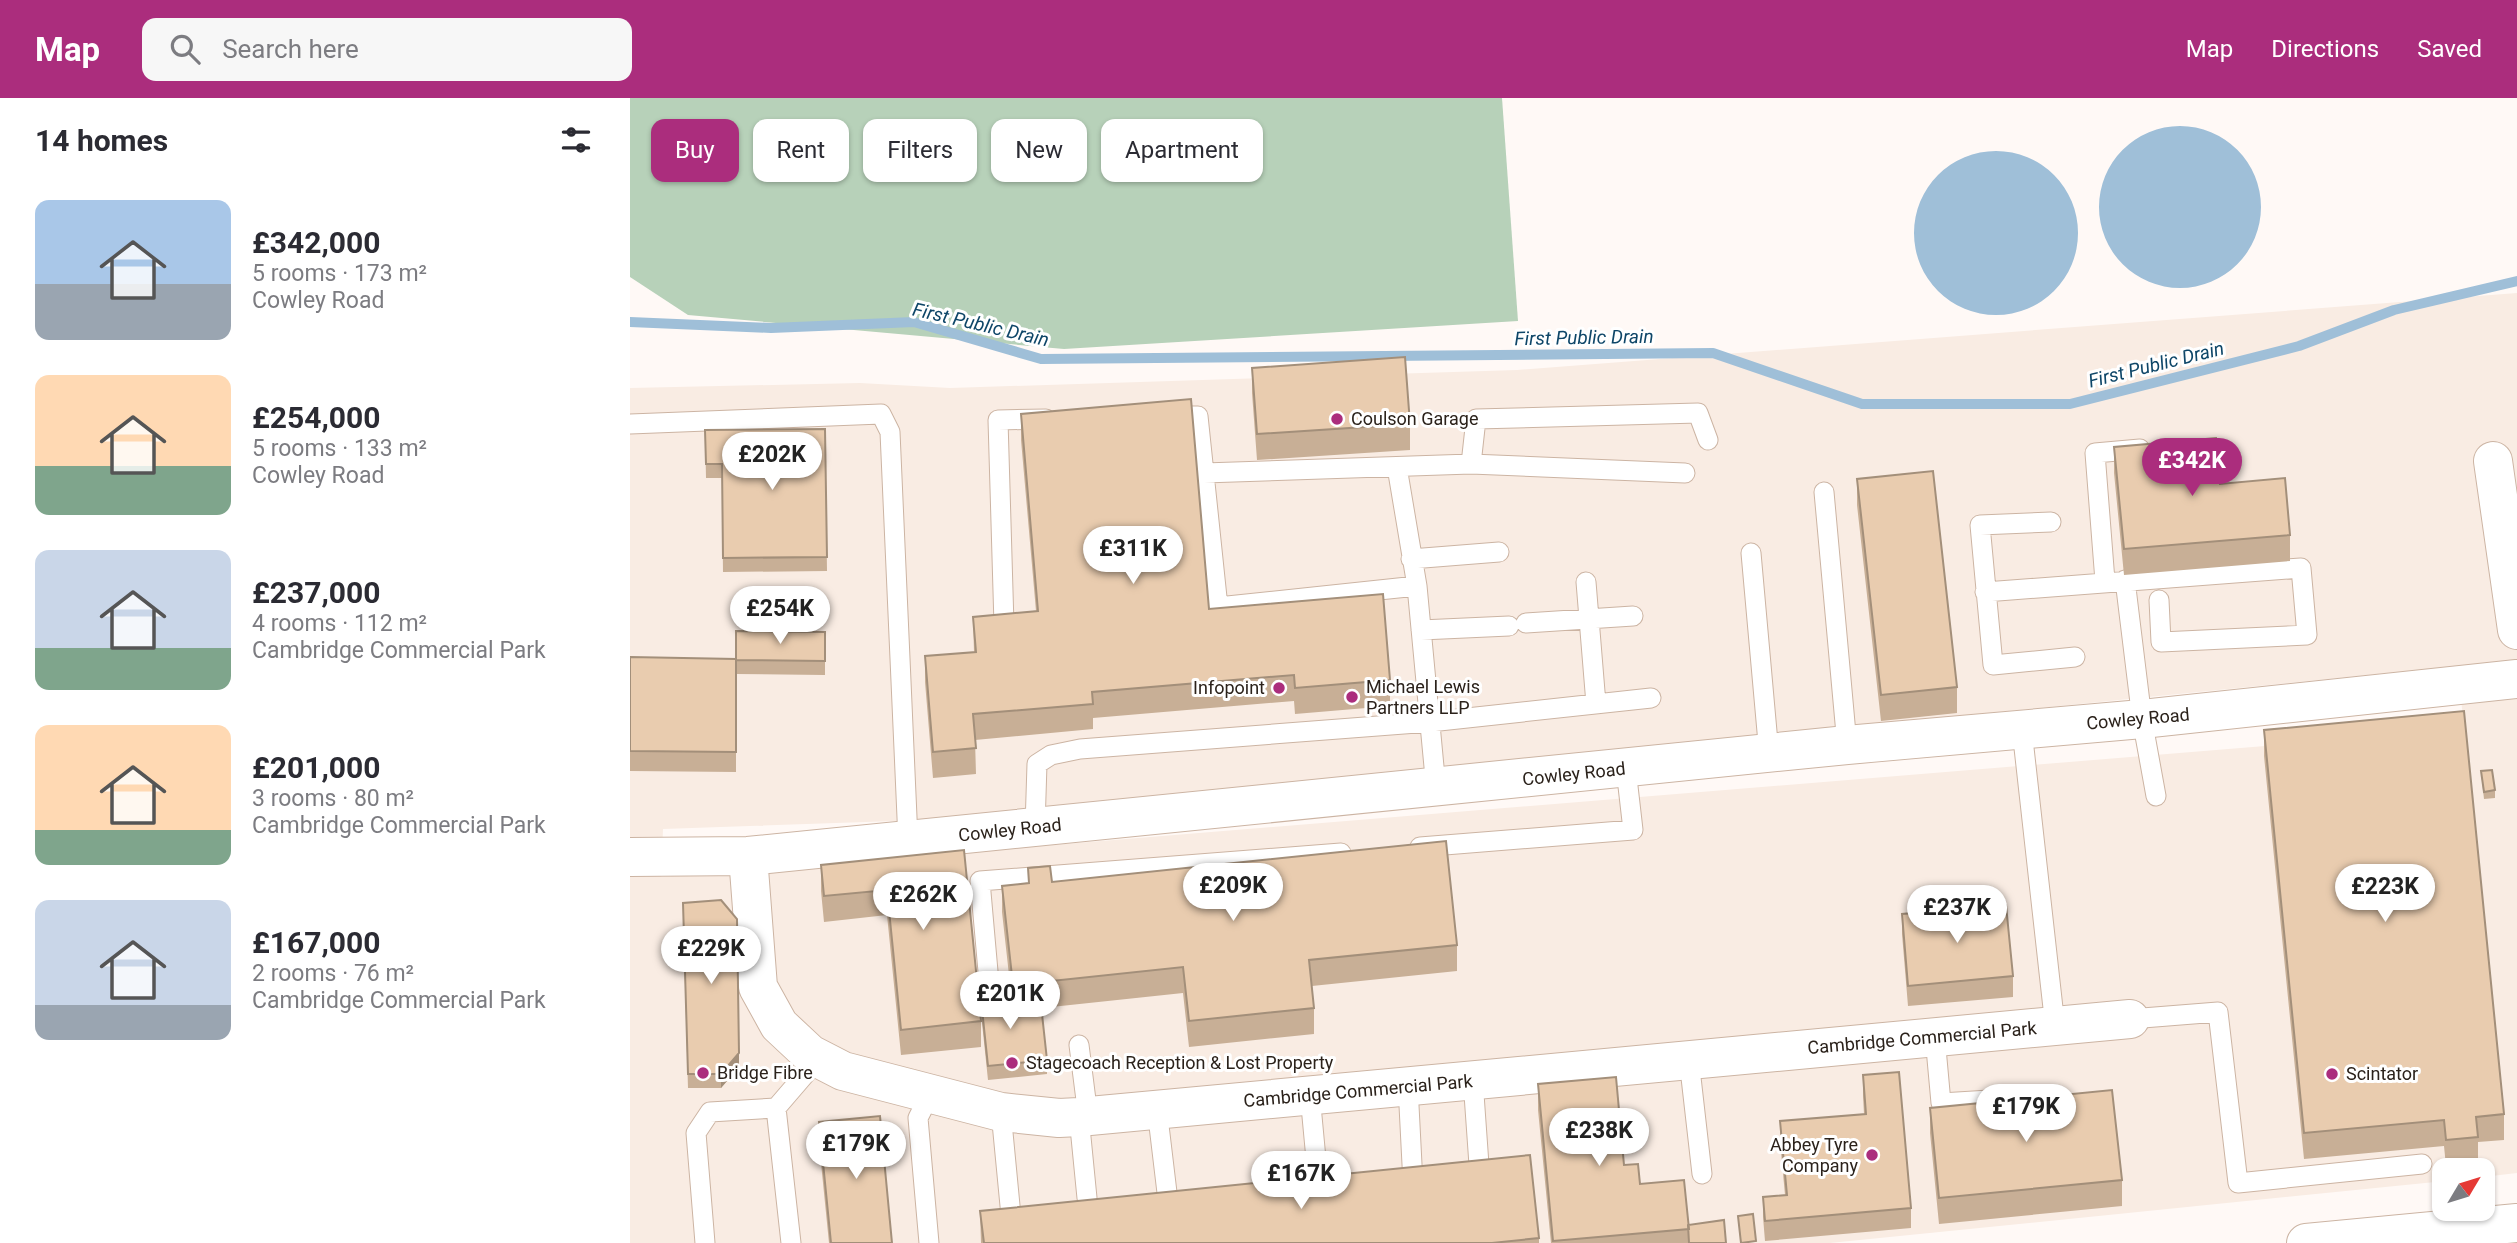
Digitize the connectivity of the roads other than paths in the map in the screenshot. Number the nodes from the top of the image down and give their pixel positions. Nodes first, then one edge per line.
1 (1144, 417) edge
2 (1064, 418) edge
3 (630, 424) edge
4 (1708, 440) dead end
5 (2161, 448) edge
6 (2493, 460) dead end
7 (1471, 464) junction
8 (1397, 467) junction
9 (1204, 473) junction
10 (1685, 473) dead end
11 (1824, 492) dead end
12 (2051, 522) dead end
13 (2510, 534) edge
14 (1499, 552) dead end
15 (1751, 552) dead end
16 (1411, 559) junction
17 (2125, 580) junction
18 (1586, 582) dead end
19 (2105, 582) junction
20 (1417, 586) junction
21 (1984, 592) junction
22 (2159, 600) dead end
23 (2516, 613) edge
24 (1633, 616) dead end
25 (1588, 617) junction
26 (1004, 625) edge
27 (1421, 630) junction
28 (2075, 657) dead end
29 (2517, 679) edge
30 (1651, 698) dead end
31 (1596, 704) junction
32 (2142, 719) junction
33 (1430, 722) junction
34 (2022, 730) junction
35 (1847, 746) junction
36 (1769, 754) junction
37 (1626, 769) junction
38 (1436, 788) junction
39 (2156, 796) dead end
40 (1035, 827) junction
41 (908, 840) junction
42 (1397, 849) edge
43 (1355, 852) edge
44 (748, 856) junction
45 (630, 857) edge
46 (990, 993) edge
47 (2130, 1019) joint
48 (2055, 1026) junction
49 (1935, 1037) junction
50 (1079, 1045) dead end
51 (819, 1058) junction
52 (1689, 1060) junction
53 (1473, 1080) junction
54 (1408, 1086) junction
55 (930, 1094) junction
56 (1310, 1095) junction
57 (2072, 1095) edge
58 (776, 1108) junction
59 (1157, 1110) junction
60 (1001, 1112) junction
61 (1084, 1116) junction
62 (2422, 1164) dead end
63 (1702, 1174) dead end
64 (1480, 1179) edge
65 (1413, 1184) edge
66 (1319, 1191) edge
67 (1087, 1198) edge
68 (1168, 1201) edge
69 (1010, 1216) edge
70 (2517, 1223) edge
71 (705, 1243) edge
72 (791, 1243) edge
73 (929, 1243) edge
74 (2306, 1243) edge

1 - 9 lane
2 - 26 lane
3 - 41 lane
4 - 7 lane
5 - 19 lane
6 - 13 street
7 - 8 lane
7 - 10 lane
8 - 9 lane
8 - 16 lane
9 - 20 lane
11 - 35 lane
12 - 21 lane
13 - 23 street
14 - 16 lane
15 - 36 lane
16 - 20 lane
17 - 19 lane
17 - 22 lane
17 - 32 lane
18 - 25 lane
19 - 21 lane
20 - 27 lane
21 - 28 lane
24 - 25 lane
25 - 27 lane
25 - 31 lane
27 - 33 lane
29 - 32 street, Cowley Road
30 - 31 lane
31 - 33 lane
32 - 34 street, Cowley Road
32 - 39 lane
33 - 38 lane
33 - 40 lane
34 - 35 street, Cowley Road
34 - 48 lane
35 - 36 street, Cowley Road
36 - 37 street, Cowley Road
37 - 38 street, Cowley Road
37 - 42 lane
38 - 40 street, Cowley Road
40 - 41 street, Cowley Road
41 - 44 street, Cowley Road
43 - 46 lane
44 - 45 street, Cowley Road
44 - 51 street, Cambridge Commercial Park
47 - 48 street, Cambridge Commercial Park
47 - 62 lane
48 - 49 street, Cambridge Commercial Park
49 - 52 street, Cambridge Commercial Park
49 - 57 lane
50 - 61 lane
51 - 55 street, Cambridge Commercial Park
51 - 58 lane
52 - 53 street, Cambridge Commercial Park
52 - 63 lane
53 - 54 street, Cambridge Commercial Park
53 - 64 lane
54 - 56 street, Cambridge Commercial Park
54 - 65 lane
55 - 60 street, Cambridge Commercial Park
55 - 73 lane
56 - 59 street, Cambridge Commercial Park
56 - 66 lane
58 - 71 lane
58 - 72 lane
59 - 61 street, Cambridge Commercial Park
59 - 68 lane
60 - 61 street, Cambridge Commercial Park
60 - 69 lane
61 - 67 lane
70 - 74 street

